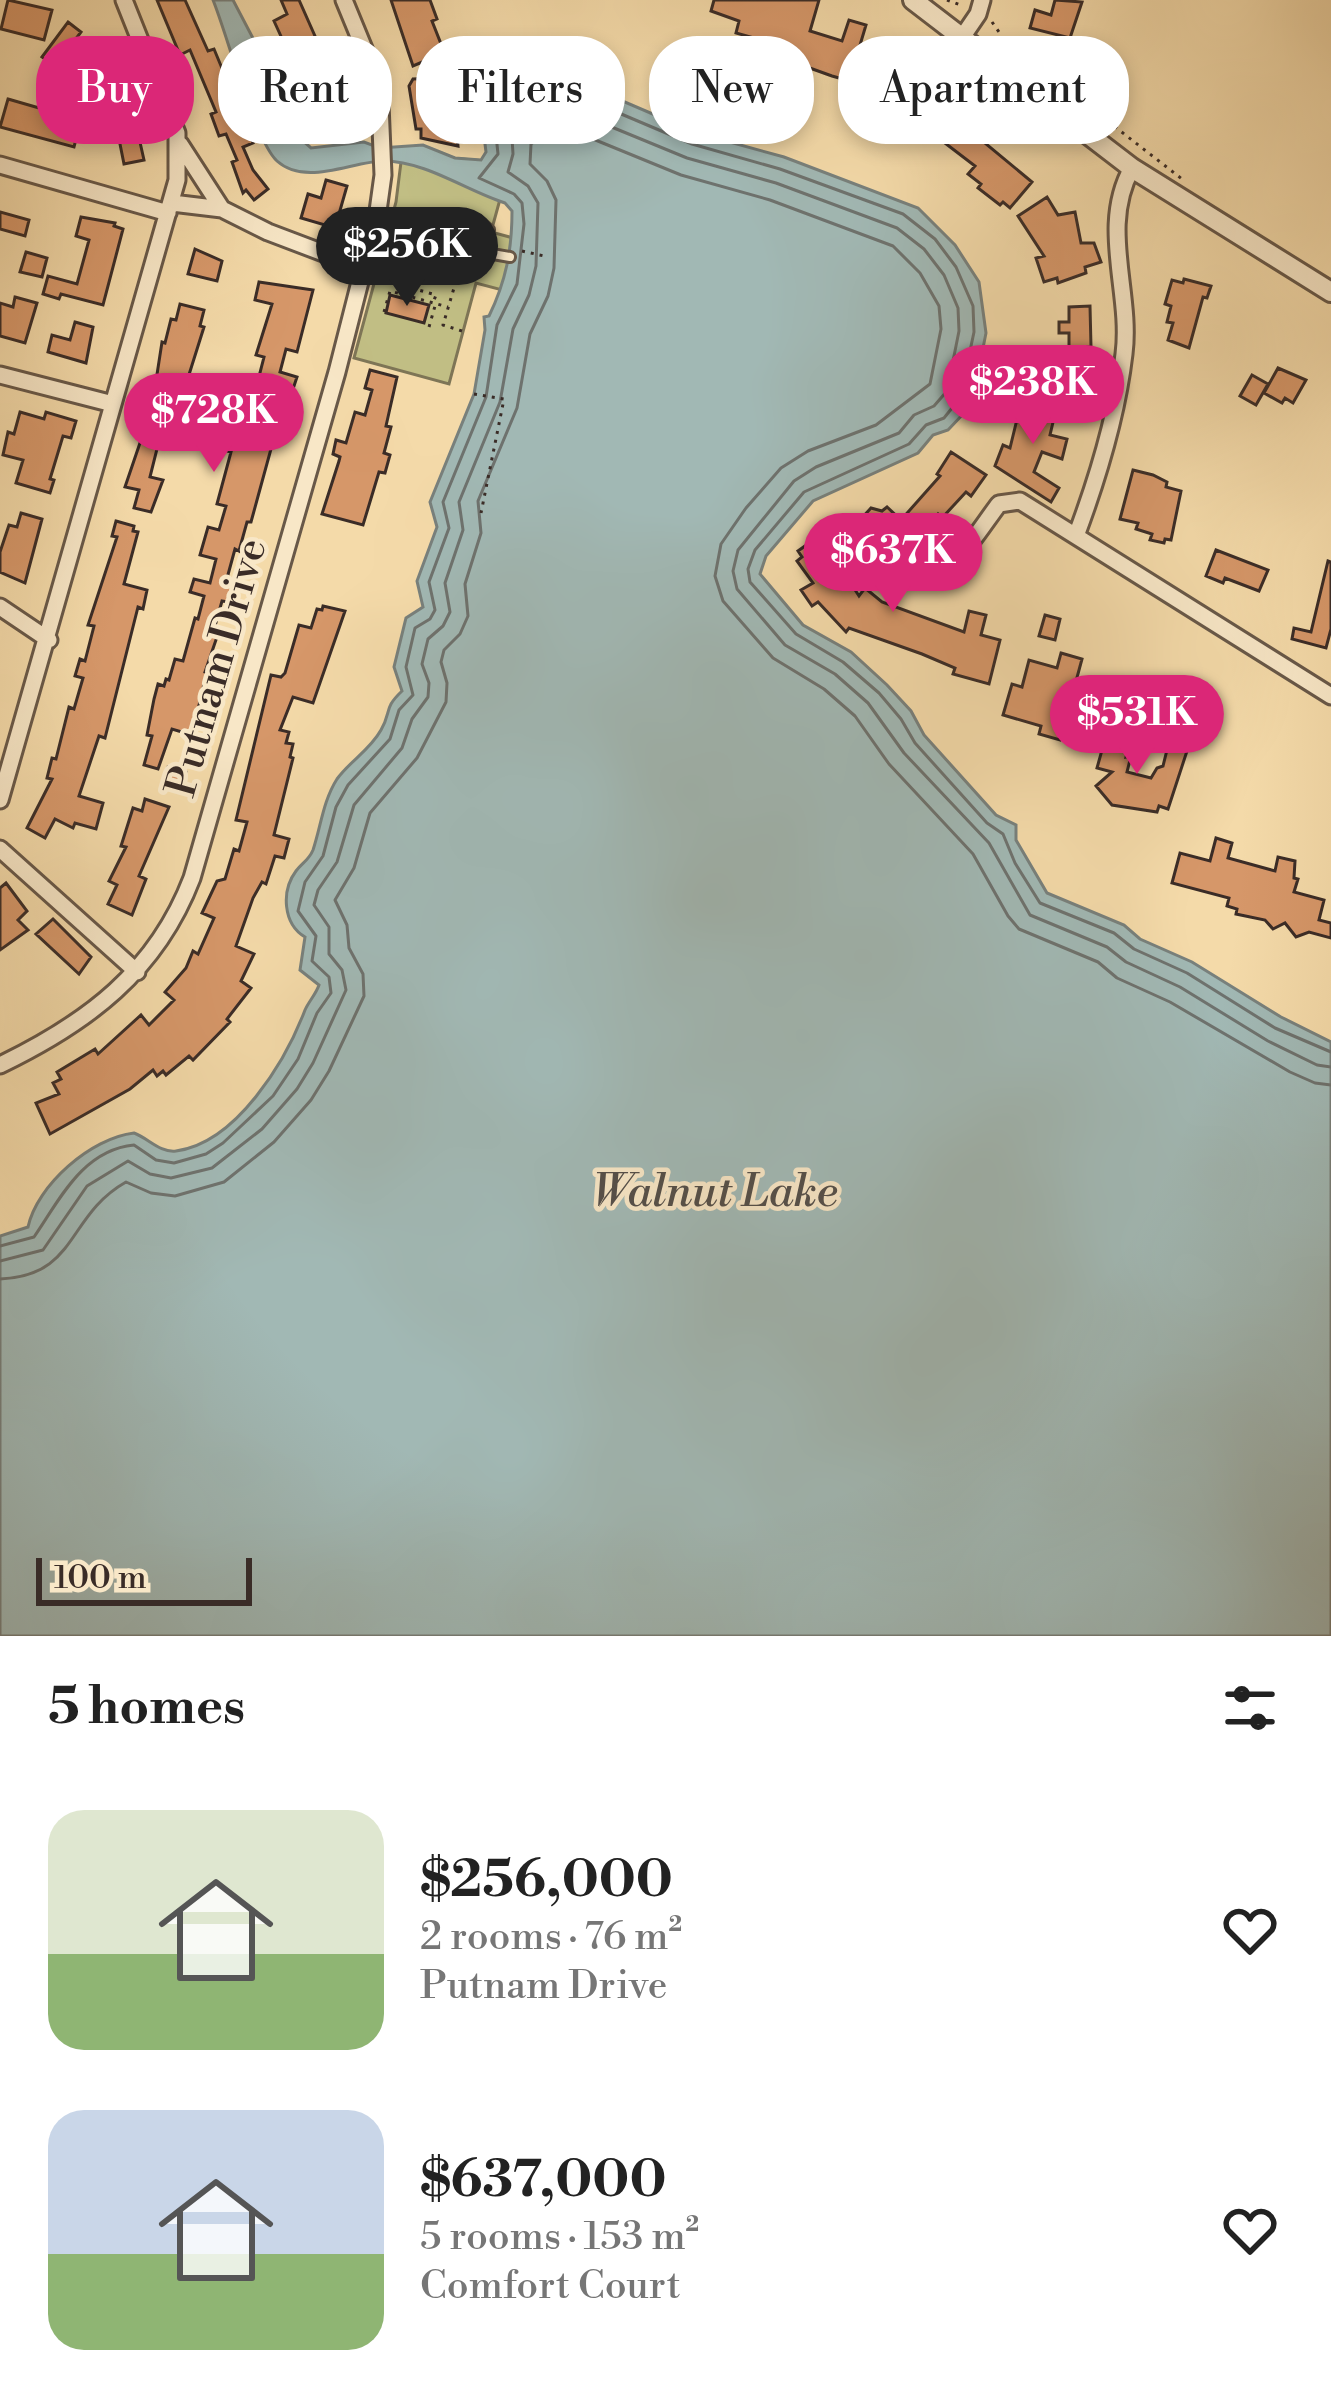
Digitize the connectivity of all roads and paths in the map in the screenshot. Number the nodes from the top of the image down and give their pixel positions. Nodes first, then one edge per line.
1 (124, 0) edge
2 (344, 0) edge
3 (913, 0) edge
4 (947, 0) edge
5 (980, 7) edge
6 (139, 36) edge
7 (957, 36) edge
8 (963, 36) edge
9 (179, 144) joint
10 (1100, 144) edge
11 (0, 165) edge
12 (1132, 168) junction
13 (1184, 180) dead end
14 (170, 208) junction
15 (222, 209) junction
16 (373, 232) junction
17 (449, 243) junction
18 (482, 250) junction
19 (507, 252) joint
20 (544, 256) dead end
21 (487, 268) dead end
22 (370, 273) junction
23 (406, 287) junction
24 (1331, 292) edge
25 (404, 295) junction
26 (435, 303) junction
27 (448, 307) junction
28 (384, 312) dead end
29 (429, 327) dead end
30 (462, 331) dead end
31 (989, 356) dead end
32 (1013, 374) dead end
33 (0, 375) edge
34 (475, 394) dead end
35 (113, 404) junction
36 (481, 513) dead end
37 (1076, 536) junction
38 (879, 556) dead end
39 (0, 607) edge
40 (49, 640) junction
41 (1331, 696) edge
42 (0, 800) edge
43 (0, 849) edge
44 (137, 971) junction
45 (0, 1065) edge

1 - 6 street
2 - 16 street, Putnam Drive
3 - 7 street
4 - 5 path
5 - 8 street
5 - 13 path
9 - 14 street
9 - 15 street
10 - 12 street
11 - 14 street
12 - 24 street
12 - 37 street
14 - 15 street
14 - 35 street
15 - 22 street
16 - 17 lane
16 - 22 street, Putnam Drive
17 - 18 lane
17 - 18 lane
18 - 19 lane
19 - 20 path
21 - 27 path
22 - 23 path
22 - 44 street, Putnam Drive
23 - 25 path
23 - 26 path
25 - 26 path
25 - 28 path
26 - 27 path
26 - 29 path
27 - 30 path
31 - 32 path
33 - 35 street
34 - 36 path
35 - 40 street
37 - 38 street
37 - 41 street
39 - 40 street
40 - 42 street
43 - 44 street
44 - 45 street, Putnam Drive

